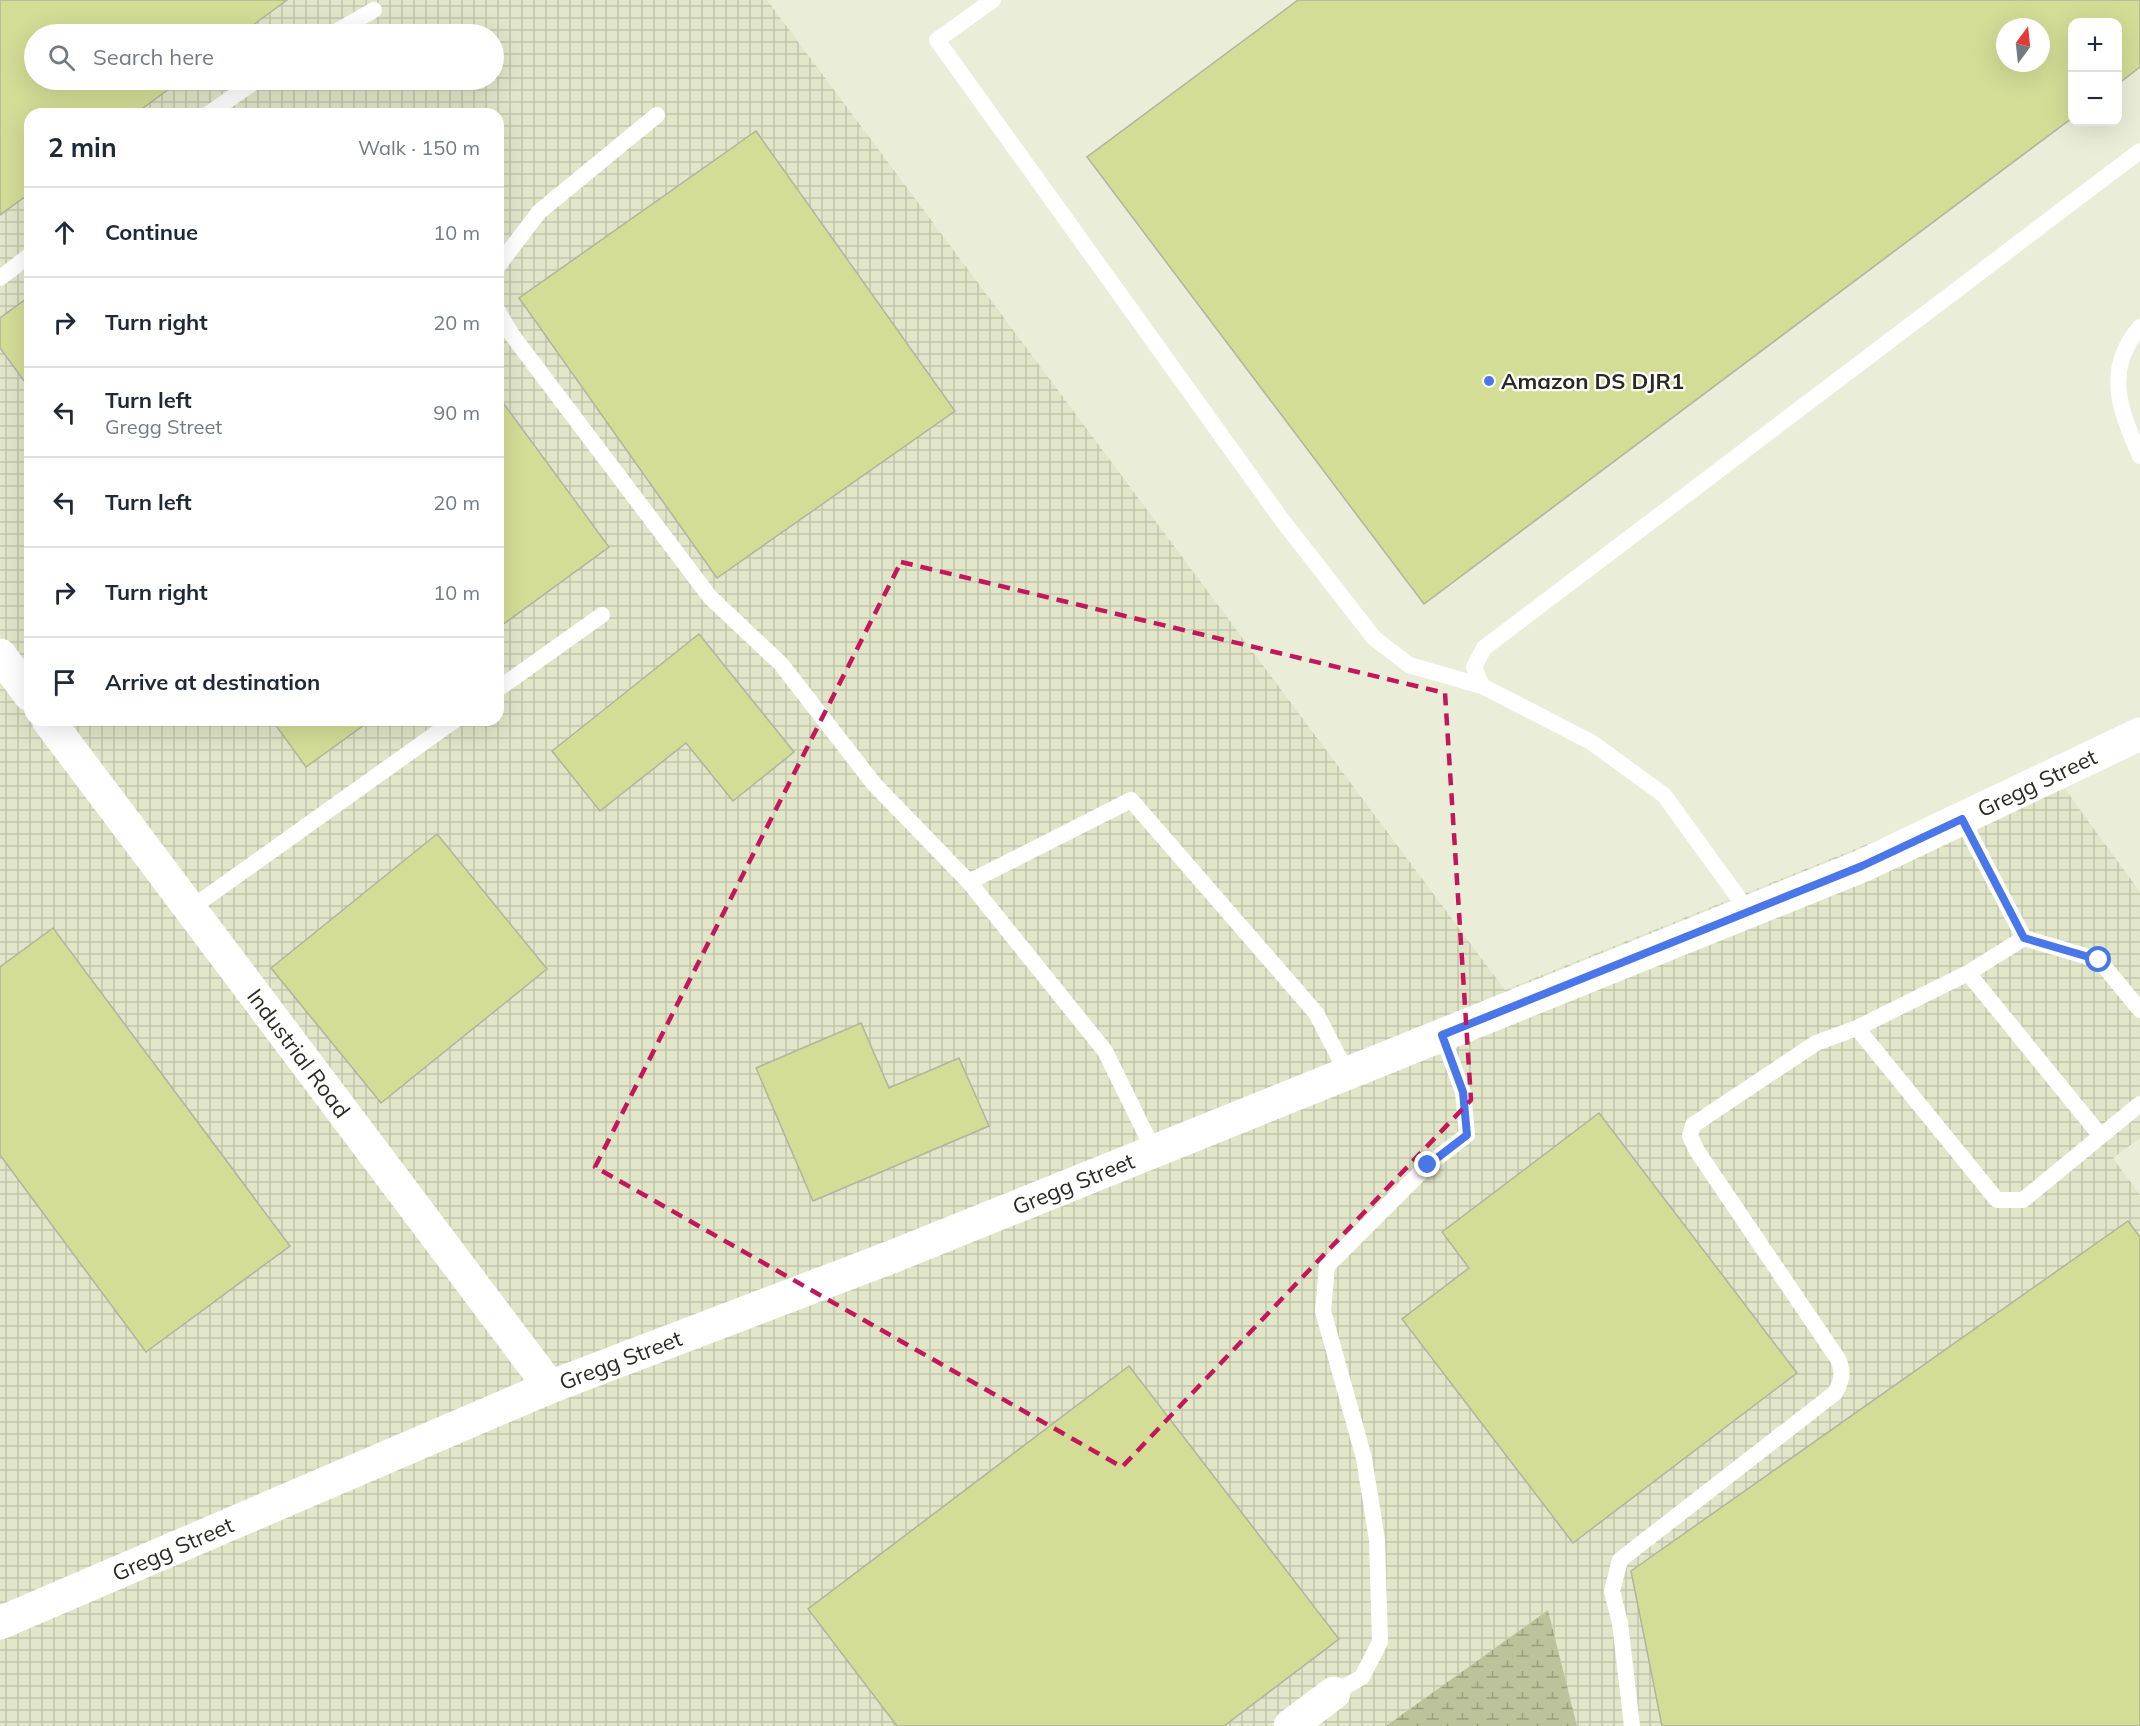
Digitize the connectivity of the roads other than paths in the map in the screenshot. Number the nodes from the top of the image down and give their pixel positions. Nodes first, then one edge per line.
1 (993, 0) edge
2 (374, 10) dead end
3 (350, 24) edge
4 (243, 90) edge
5 (217, 108) edge
6 (657, 115) dead end
7 (2140, 151) edge
8 (504, 258) edge
9 (24, 260) edge
10 (0, 278) edge
11 (504, 321) edge
12 (2140, 327) edge
13 (2140, 456) edge
14 (602, 615) dead end
15 (0, 655) edge
16 (504, 685) edge
17 (1482, 686) junction
18 (24, 687) edge
19 (53, 726) edge
20 (447, 726) edge
21 (2140, 735) edge
22 (1962, 819) junction
23 (969, 882) junction
24 (190, 909) junction
25 (1748, 910) junction
26 (2024, 938) junction
27 (1968, 973) junction
28 (2140, 1010) edge
29 (1857, 1028) junction
30 (1442, 1035) junction
31 (1347, 1073) junction
32 (2140, 1104) edge
33 (2100, 1135) junction
34 (1154, 1151) junction
35 (550, 1387) junction
36 (0, 1623) edge
37 (1334, 1692) joint
38 (1290, 1726) edge
39 (1632, 1726) edge

1 - 17 lane
2 - 3 lane
4 - 5 lane
6 - 8 lane
7 - 17 lane
9 - 10 lane
11 - 23 lane
12 - 13 lane
14 - 16 lane
15 - 18 street
17 - 25 lane
19 - 24 street, Industrial Road
20 - 24 lane
21 - 22 street, Gregg Street
22 - 25 street, Gregg Street
22 - 26 lane
23 - 31 lane
23 - 34 lane
24 - 35 street, Industrial Road
25 - 30 street, Gregg Street
26 - 27 lane
26 - 28 lane
27 - 29 lane
27 - 33 lane
29 - 33 lane
29 - 39 lane
30 - 31 street, Gregg Street
30 - 37 lane
31 - 34 street, Gregg Street
32 - 33 lane
34 - 35 street, Gregg Street
35 - 36 street, Gregg Street
37 - 38 street

